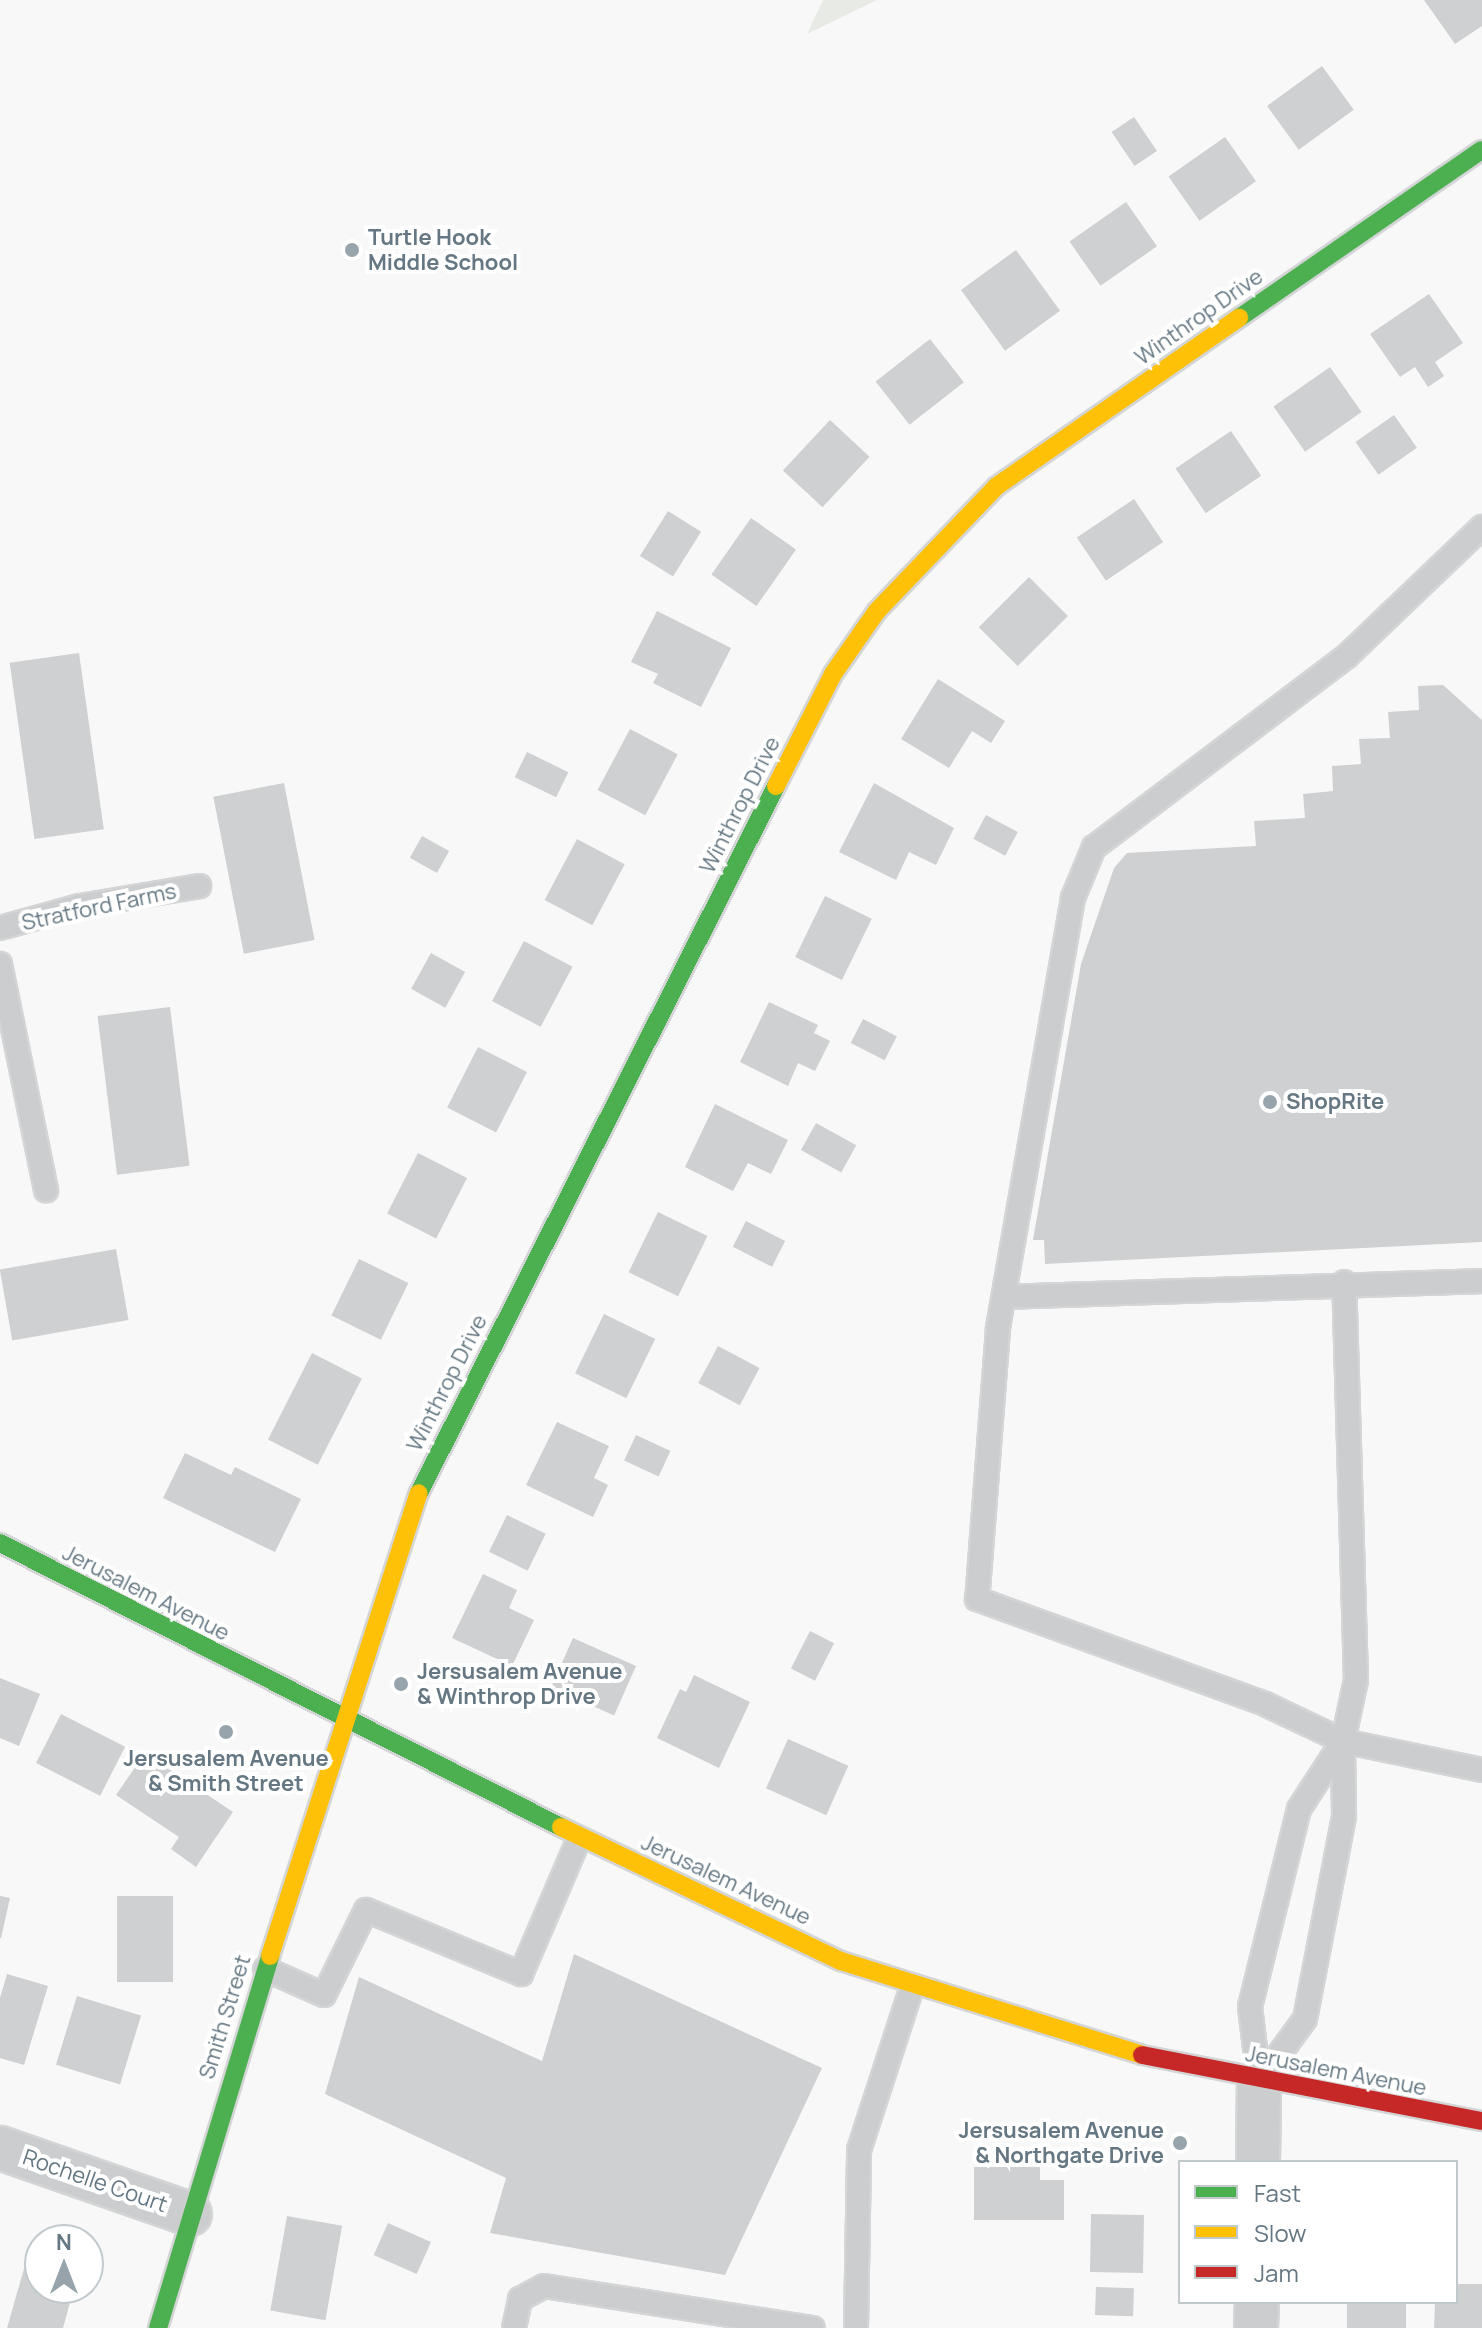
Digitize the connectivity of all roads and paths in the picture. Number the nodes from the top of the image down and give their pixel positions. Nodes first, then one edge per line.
1 (1482, 150) edge
2 (1482, 527) edge
3 (199, 886) dead end
4 (0, 928) edge
5 (0, 964) edge
6 (46, 1190) dead end
7 (1482, 1281) edge
8 (1344, 1282) junction
9 (1006, 1297) junction
10 (0, 1543) edge
11 (341, 1721) junction
12 (1343, 1741) junction
13 (1482, 1770) edge
14 (579, 1839) junction
15 (265, 1969) junction
16 (912, 1987) junction
17 (1259, 2082) junction
18 (1482, 2121) edge
19 (0, 2148) edge
20 (1258, 2160) edge
21 (190, 2214) junction
22 (1257, 2304) edge
23 (158, 2328) edge
24 (514, 2328) edge
25 (813, 2328) edge
26 (856, 2328) edge
27 (1256, 2328) edge

1 - 11 street, Winthrop Drive
2 - 9 lane
3 - 4 lane, Stratford Farms
5 - 6 lane
7 - 8 lane
8 - 9 lane
8 - 12 lane
9 - 12 lane
10 - 11 street, Jerusalem Avenue
11 - 14 street, Jerusalem Avenue
11 - 15 street, Smith Street
12 - 13 lane
12 - 17 lane
12 - 17 lane
14 - 15 lane
14 - 16 street, Jerusalem Avenue
15 - 21 street, Smith Street
16 - 17 street, Jerusalem Avenue
16 - 26 lane
17 - 18 street, Jerusalem Avenue
17 - 20 street
19 - 21 street, Rochelle Court
21 - 23 street, Smith Street
22 - 27 street
24 - 25 lane

